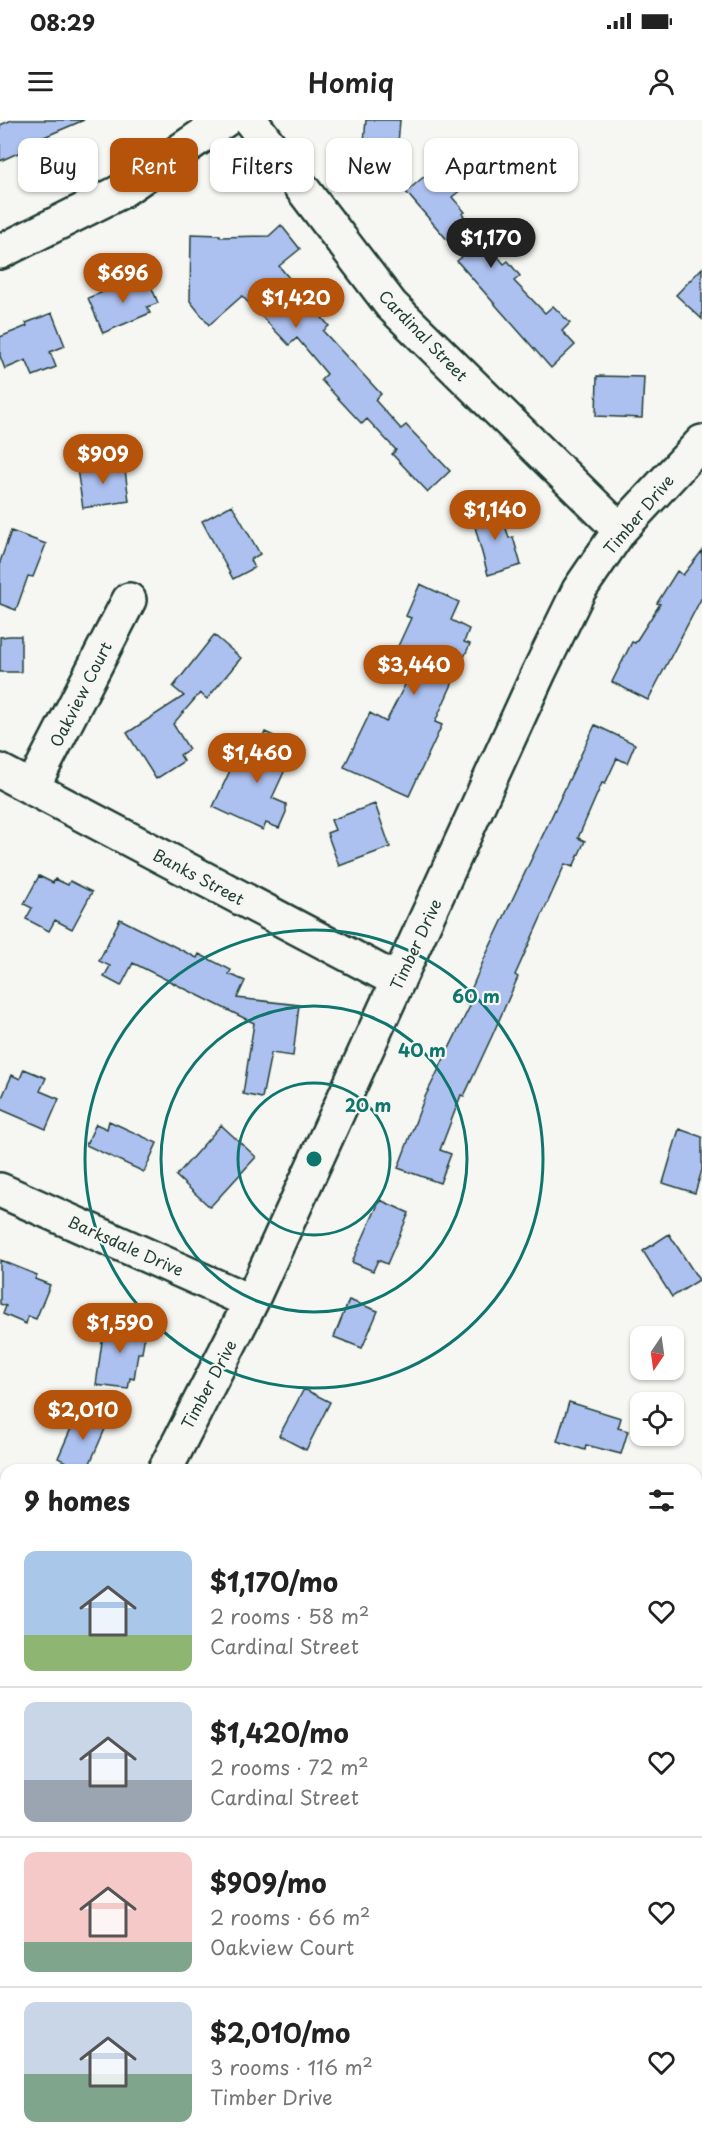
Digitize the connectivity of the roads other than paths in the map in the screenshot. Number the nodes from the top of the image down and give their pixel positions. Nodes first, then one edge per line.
1 (225, 120) edge
2 (250, 120) edge
3 (0, 252) edge
4 (702, 442) edge
5 (620, 530) junction
6 (129, 600) dead end
7 (0, 771) edge
8 (32, 788) junction
9 (398, 981) junction
10 (0, 1190) edge
11 (251, 1302) junction
12 (168, 1464) edge

1 - 3 street
2 - 5 street, Cardinal Street
4 - 5 street, Timber Drive
5 - 9 street, Timber Drive
6 - 8 street, Oakview Court
7 - 8 street, Banks Street
8 - 9 street, Banks Street
9 - 11 street, Timber Drive
10 - 11 street, Barksdale Drive
11 - 12 street, Timber Drive

